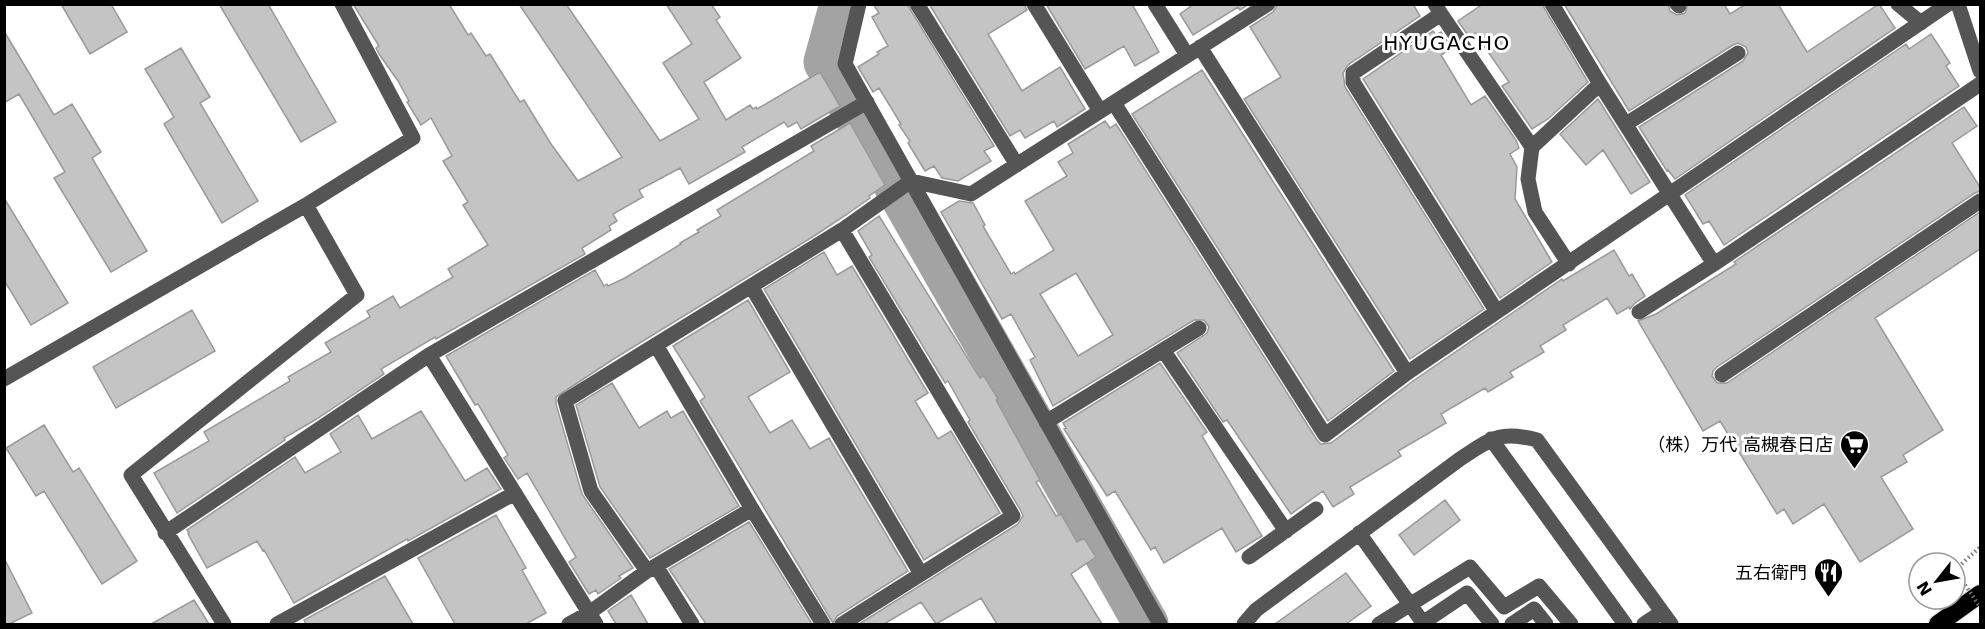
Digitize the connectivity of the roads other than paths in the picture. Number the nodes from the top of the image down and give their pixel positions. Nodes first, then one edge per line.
1 (342, 4) edge
2 (859, 4) edge
3 (917, 4) edge
4 (1034, 4) edge
5 (1155, 4) edge
6 (1268, 4) edge
7 (1552, 4) edge
8 (1898, 4) edge
9 (1948, 4) edge
10 (1958, 4) edge
11 (1438, 9) edge
12 (1921, 23) junction
13 (1193, 51) junction
14 (1738, 52) dead end
15 (1980, 71) edge
16 (1600, 84) junction
17 (1980, 84) edge
18 (1114, 103) junction
19 (858, 107) junction
20 (1101, 111) junction
21 (1626, 124) junction
22 (1532, 147) junction
23 (1017, 165) junction
24 (903, 187) junction
25 (1670, 194) junction
26 (1980, 201) edge
27 (306, 206) junction
28 (842, 230) junction
29 (1569, 264) junction
30 (1714, 264) junction
31 (751, 286) junction
32 (1497, 312) junction
33 (1639, 312) dead end
34 (1199, 327) dead end
35 (656, 345) junction
36 (1163, 350) junction
37 (429, 355) junction
38 (1407, 373) junction
39 (1722, 375) dead end
40 (4, 379) edge
41 (1046, 422) junction
42 (1491, 439) junction
43 (515, 493) junction
44 (752, 509) junction
45 (1316, 509) dead end
46 (1286, 531) junction
47 (165, 533) junction
48 (1359, 533) junction
49 (1249, 557) dead end
50 (652, 568) junction
51 (921, 574) junction
52 (1980, 594) edge
53 (1410, 605) junction
54 (1662, 612) junction
55 (593, 619) edge
56 (224, 624) edge
57 (278, 624) edge
58 (569, 624) edge
59 (692, 624) edge
60 (823, 624) edge
61 (842, 624) edge
62 (1160, 624) edge
63 (1244, 624) edge
64 (1379, 624) edge
65 (1423, 624) edge
66 (1492, 624) edge
67 (1512, 624) edge
68 (1546, 624) edge
69 (1571, 624) edge
70 (1625, 624) edge
71 (1644, 624) edge
72 (1671, 624) edge
73 (1938, 624) edge

1 - 27 street
2 - 19 street
3 - 23 street
4 - 20 street
5 - 13 street
6 - 13 street
7 - 16 street
8 - 12 street
9 - 12 street
10 - 15 street
11 - 22 street
11 - 32 street
12 - 25 street
13 - 18 street
13 - 38 street
14 - 21 street
16 - 21 street
16 - 22 street
17 - 30 street
18 - 20 street
18 - 38 street
19 - 24 street
19 - 37 street
20 - 23 street
21 - 25 street
22 - 29 street
23 - 24 street
24 - 28 street
24 - 41 street
25 - 29 street
25 - 30 street
26 - 39 street
27 - 40 street
27 - 47 street
28 - 31 street
28 - 51 street
29 - 32 street
30 - 33 street
31 - 35 street
31 - 51 street
32 - 38 street
34 - 36 street
35 - 44 street
35 - 50 street
36 - 41 street
36 - 46 street
37 - 43 street
37 - 47 street
41 - 62 street
42 - 48 street
42 - 54 street
42 - 70 street
43 - 55 street
43 - 57 street
44 - 50 street
44 - 60 street
45 - 46 street
46 - 49 street
47 - 56 street
48 - 53 street
48 - 63 street
50 - 55 street
50 - 59 street
51 - 61 street
52 - 73 highway
53 - 64 street
53 - 65 street
53 - 69 street
54 - 71 street
54 - 72 street
55 - 58 street
65 - 66 street
67 - 68 street

